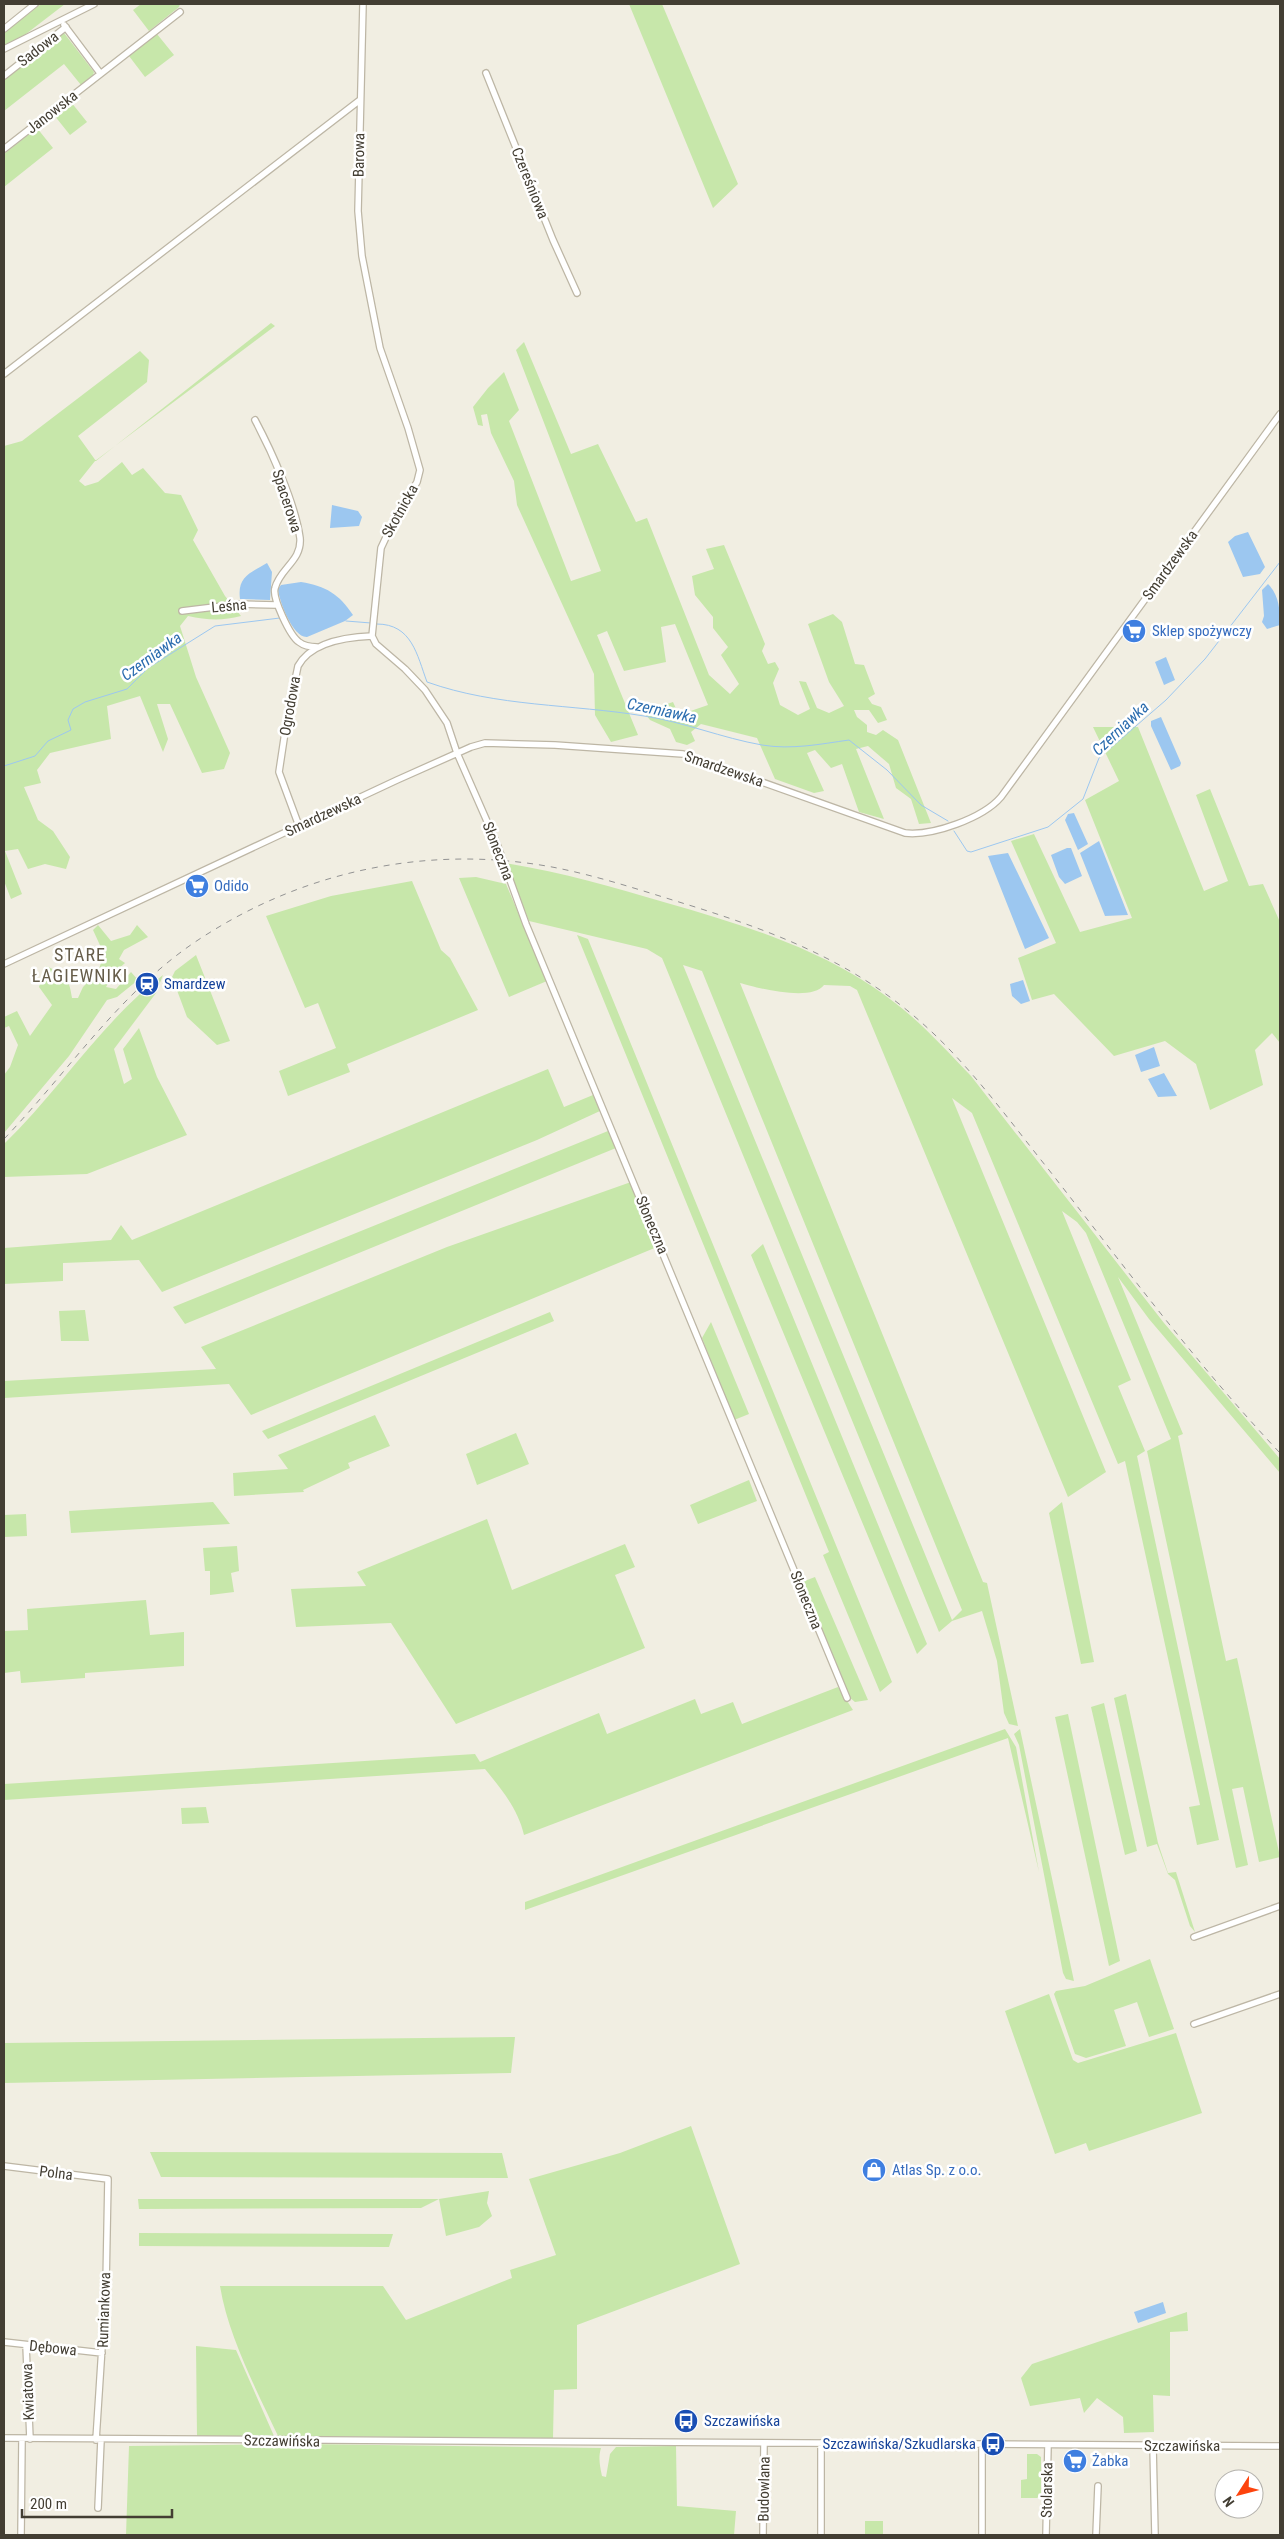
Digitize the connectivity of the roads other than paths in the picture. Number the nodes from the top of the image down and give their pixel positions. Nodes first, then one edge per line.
1 (36, 4) edge
2 (94, 4) edge
3 (363, 4) edge
4 (180, 12) dead end
5 (61, 20) junction
6 (66, 27) junction
7 (4, 29) edge
8 (4, 49) edge
9 (100, 73) junction
10 (486, 73) dead end
11 (4, 76) edge
12 (360, 100) junction
13 (4, 150) edge
14 (577, 293) dead end
15 (372, 306) joint
16 (4, 374) edge
17 (1280, 414) edge
18 (255, 420) dead end
19 (277, 605) junction
20 (182, 611) dead end
21 (372, 636) junction
22 (317, 647) junction
23 (457, 753) junction
24 (300, 826) junction
25 (4, 964) edge
26 (847, 1698) dead end
27 (1280, 1906) edge
28 (1194, 1937) dead end
29 (1280, 1994) edge
30 (1194, 2024) dead end
31 (4, 2166) edge
32 (108, 2179) joint
33 (4, 2342) edge
34 (26, 2345) junction
35 (102, 2353) junction
36 (4, 2438) edge
37 (22, 2439) junction
38 (30, 2439) junction
39 (99, 2440) junction
40 (764, 2443) junction
41 (821, 2444) junction
42 (982, 2444) junction
43 (1048, 2445) junction
44 (1154, 2446) junction
45 (1280, 2446) edge
46 (1098, 2486) dead end
47 (98, 2508) dead end
48 (21, 2535) edge
49 (763, 2535) edge
50 (821, 2535) edge
51 (982, 2535) edge
52 (1046, 2535) edge
53 (1096, 2535) edge
54 (1155, 2535) edge

1 - 7 street
2 - 5 street
3 - 12 street, Barowa
4 - 9 street, Janowska
5 - 6 street, Sadowa
5 - 8 street
6 - 9 street
6 - 11 street, Sadowa
9 - 13 street, Janowska
10 - 14 street, Czereśniowa
12 - 15 street, Barowa
12 - 16 street
15 - 21 street, Skotnicka
17 - 23 street, Smardzewska
18 - 19 street, Spacerowa
19 - 20 street, Leśna
19 - 22 street
21 - 22 street, Ogrodowa
21 - 23 street
22 - 24 street, Ogrodowa
23 - 24 street, Smardzewska
23 - 26 street, Słoneczna
24 - 25 street, Smardzewska
27 - 28 street
29 - 30 street
31 - 32 street, Polna
32 - 35 street, Rumiankowa
33 - 34 street, Dębowa
34 - 35 street, Dębowa
34 - 38 street, Kwiatowa
35 - 39 street, Rumiankowa
36 - 37 street, Szczawińska
37 - 38 street, Szczawińska
37 - 48 street
38 - 39 street, Szczawińska
39 - 40 street, Szczawińska
39 - 47 street, Rumiankowa
40 - 41 street, Szczawińska
40 - 49 street, Budowlana
41 - 42 street, Szczawińska
41 - 50 street
42 - 43 street, Szczawińska
42 - 51 street
43 - 44 street, Szczawińska
43 - 52 street, Stolarska
44 - 45 street, Szczawińska
44 - 54 street
46 - 53 street

